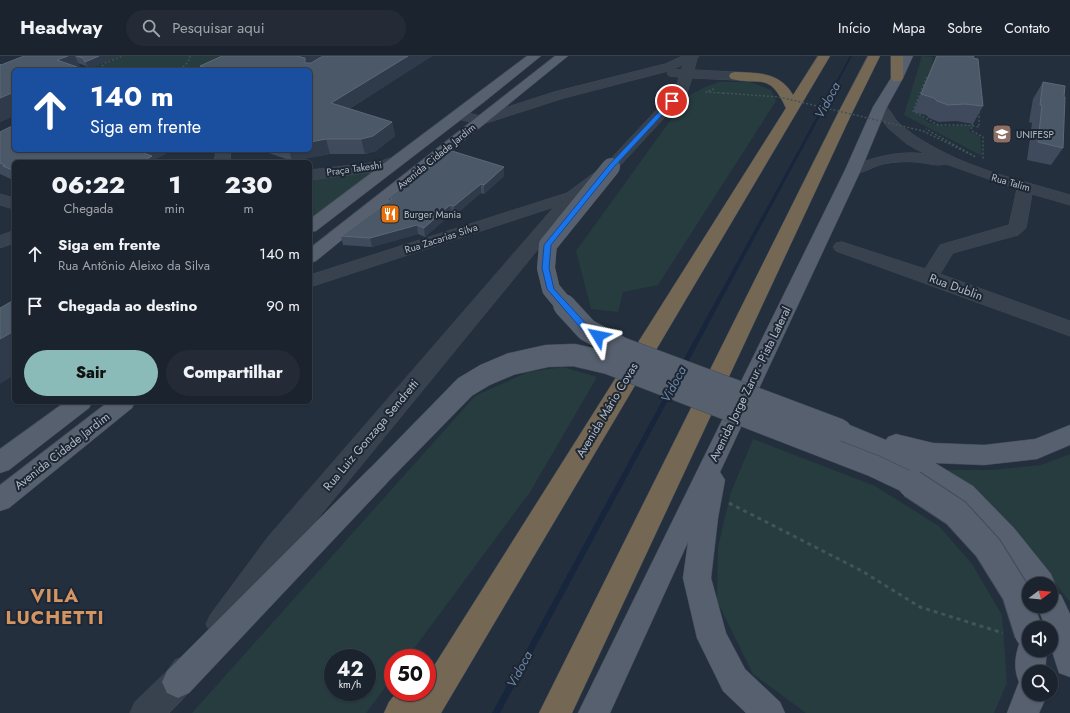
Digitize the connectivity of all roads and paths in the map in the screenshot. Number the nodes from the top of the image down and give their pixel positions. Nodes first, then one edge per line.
1 (123, 56) edge
2 (190, 56) edge
3 (535, 56) edge
4 (562, 56) edge
5 (824, 56) edge
6 (874, 56) edge
7 (897, 56) edge
8 (907, 56) edge
9 (692, 57) edge
10 (103, 68) edge
11 (182, 68) edge
12 (654, 72) junction
13 (688, 74) junction
14 (932, 75) edge
15 (736, 76) junction
16 (897, 78) junction
17 (524, 85) junction
18 (709, 85) dead end
19 (682, 90) junction
20 (559, 95) junction
21 (979, 106) edge
22 (792, 107) junction
23 (880, 107) junction
24 (460, 116) junction
25 (480, 121) junction
26 (926, 129) dead end
27 (397, 161) junction
28 (954, 162) junction
29 (611, 167) junction
30 (853, 170) junction
31 (312, 176) edge
32 (1026, 186) junction
33 (573, 196) junction
34 (1070, 200) edge
35 (312, 226) edge
36 (842, 247) dead end
37 (312, 256) edge
38 (347, 269) junction
39 (929, 277) junction
40 (312, 280) edge
41 (1070, 329) edge
42 (78, 404) edge
43 (121, 404) edge
44 (840, 430) junction
45 (1070, 435) edge
46 (721, 444) junction
47 (0, 463) edge
48 (710, 494) junction
49 (0, 500) edge
50 (1036, 577) edge
51 (1055, 613) edge
52 (482, 614) junction
53 (1025, 621) edge
54 (1006, 633) dead end
55 (1070, 662) edge
56 (436, 669) edge
57 (178, 682) junction
58 (410, 701) edge
59 (1029, 701) edge
60 (146, 713) edge
61 (400, 713) edge
62 (422, 713) edge
63 (555, 713) edge
64 (594, 713) edge
65 (769, 713) edge
66 (1024, 713) edge

1 - 10 path
2 - 11 path
3 - 24 main road, Avenida Cidade Jardim
4 - 17 main road, Avenida Cidade Jardim
5 - 22 highway, Avenida Mário Covas
6 - 63 highway
7 - 16 highway
8 - 16 main road, Avenida Jorge Zarur - Pista Lateral
9 - 12 street
9 - 13 street
12 - 13 street
12 - 20 street
13 - 15 street
13 - 19 street
14 - 21 path
15 - 19 street
15 - 22 highway
16 - 23 main road, Avenida Jorge Zarur - Pista Lateral
17 - 20 street
17 - 25 main road, Avenida Cidade Jardim
18 - 26 path, bridge
19 - 29 street
20 - 25 street
22 - 52 highway, Avenida Mário Covas
23 - 28 street, Rua Talim
23 - 30 main road, Avenida Jorge Zarur - Pista Lateral
24 - 25 street
24 - 27 main road, Avenida Cidade Jardim
25 - 37 main road, Avenida Cidade Jardim
27 - 31 street, Praça Takeshi
27 - 35 main road, Avenida Cidade Jardim
28 - 30 street, Rua Talim
28 - 32 street, Rua Talim
29 - 33 street
29 - 44 main road, bridge
30 - 46 main road, Avenida Jorge Zarur - Pista Lateral
32 - 34 street, Rua Talim
32 - 39 street
33 - 38 street, Rua Zacarias Silva
33 - 57 street, Rua Luiz Gonzaga Sendretti
36 - 39 street, Rua Dublin
37 - 38 street
38 - 40 street, Rua Zacarias Silva
39 - 41 street, Rua Dublin
42 - 47 main road
43 - 49 main road, Avenida Cidade Jardim
44 - 45 main road
44 - 50 main road
46 - 48 main road
46 - 64 main road, Avenida Jorge Zarur - Pista Lateral
48 - 54 path
48 - 65 main road
51 - 55 main road
52 - 56 highway
52 - 62 highway, Avenida Mário Covas
53 - 57 main road, bridge
57 - 60 street, Rua Luiz Gonzaga Sendretti
58 - 61 highway
59 - 66 main road

